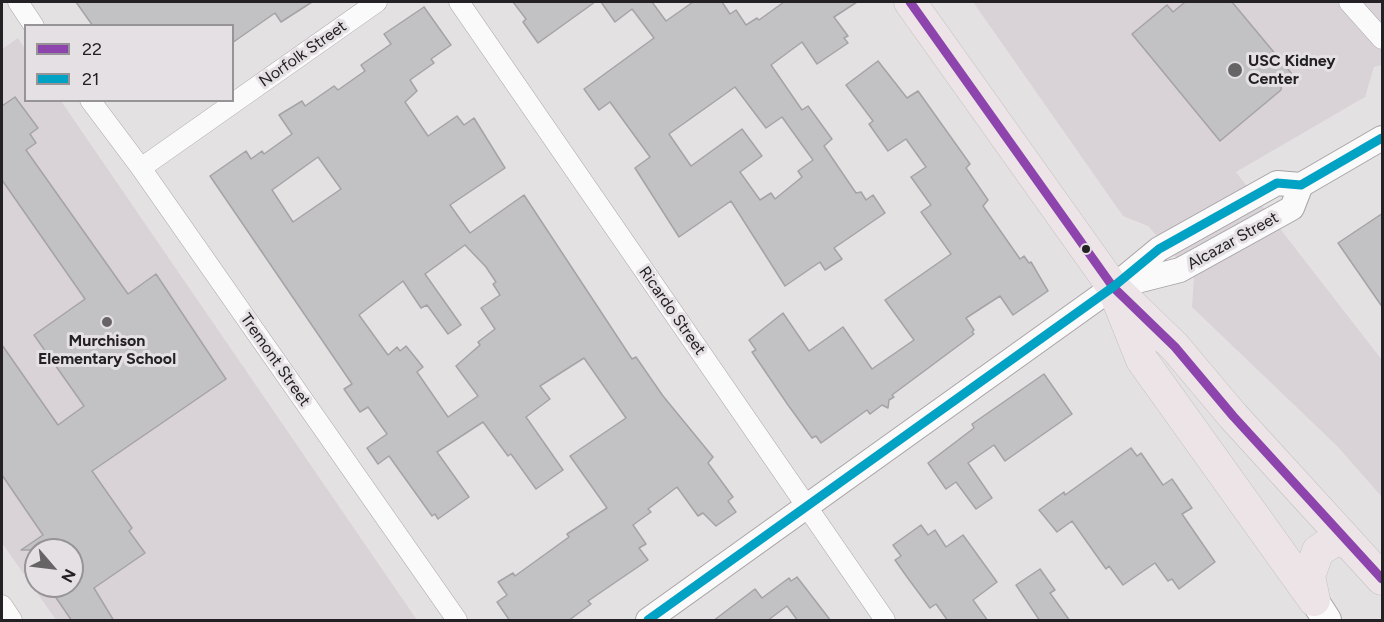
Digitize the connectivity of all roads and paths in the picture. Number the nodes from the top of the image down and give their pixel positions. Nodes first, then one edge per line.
1 (18, 2) edge
2 (377, 2) edge
3 (459, 2) edge
4 (910, 2) edge
5 (1349, 2) edge
6 (33, 24) edge
7 (1383, 39) edge
8 (92, 102) edge
9 (1383, 138) edge
10 (141, 168) junction
11 (1113, 287) junction
12 (808, 506) junction
13 (1348, 543) junction
14 (1383, 579) edge
15 (2, 605) edge
16 (1321, 610) edge
17 (12, 621) edge
18 (457, 621) edge
19 (648, 621) edge
20 (885, 621) edge

1 - 6 street
2 - 10 street, Norfolk Street
3 - 12 street, Ricardo Street
4 - 11 main road
5 - 7 street
8 - 10 street, Tremont Street
9 - 11 street, Alcazar Street
10 - 18 street, Tremont Street
11 - 12 street, Alcazar Street
11 - 13 main road
11 - 16 main road
12 - 19 street, Alcazar Street
12 - 20 street, Ricardo Street
13 - 14 main road
13 - 16 main road
15 - 17 street

